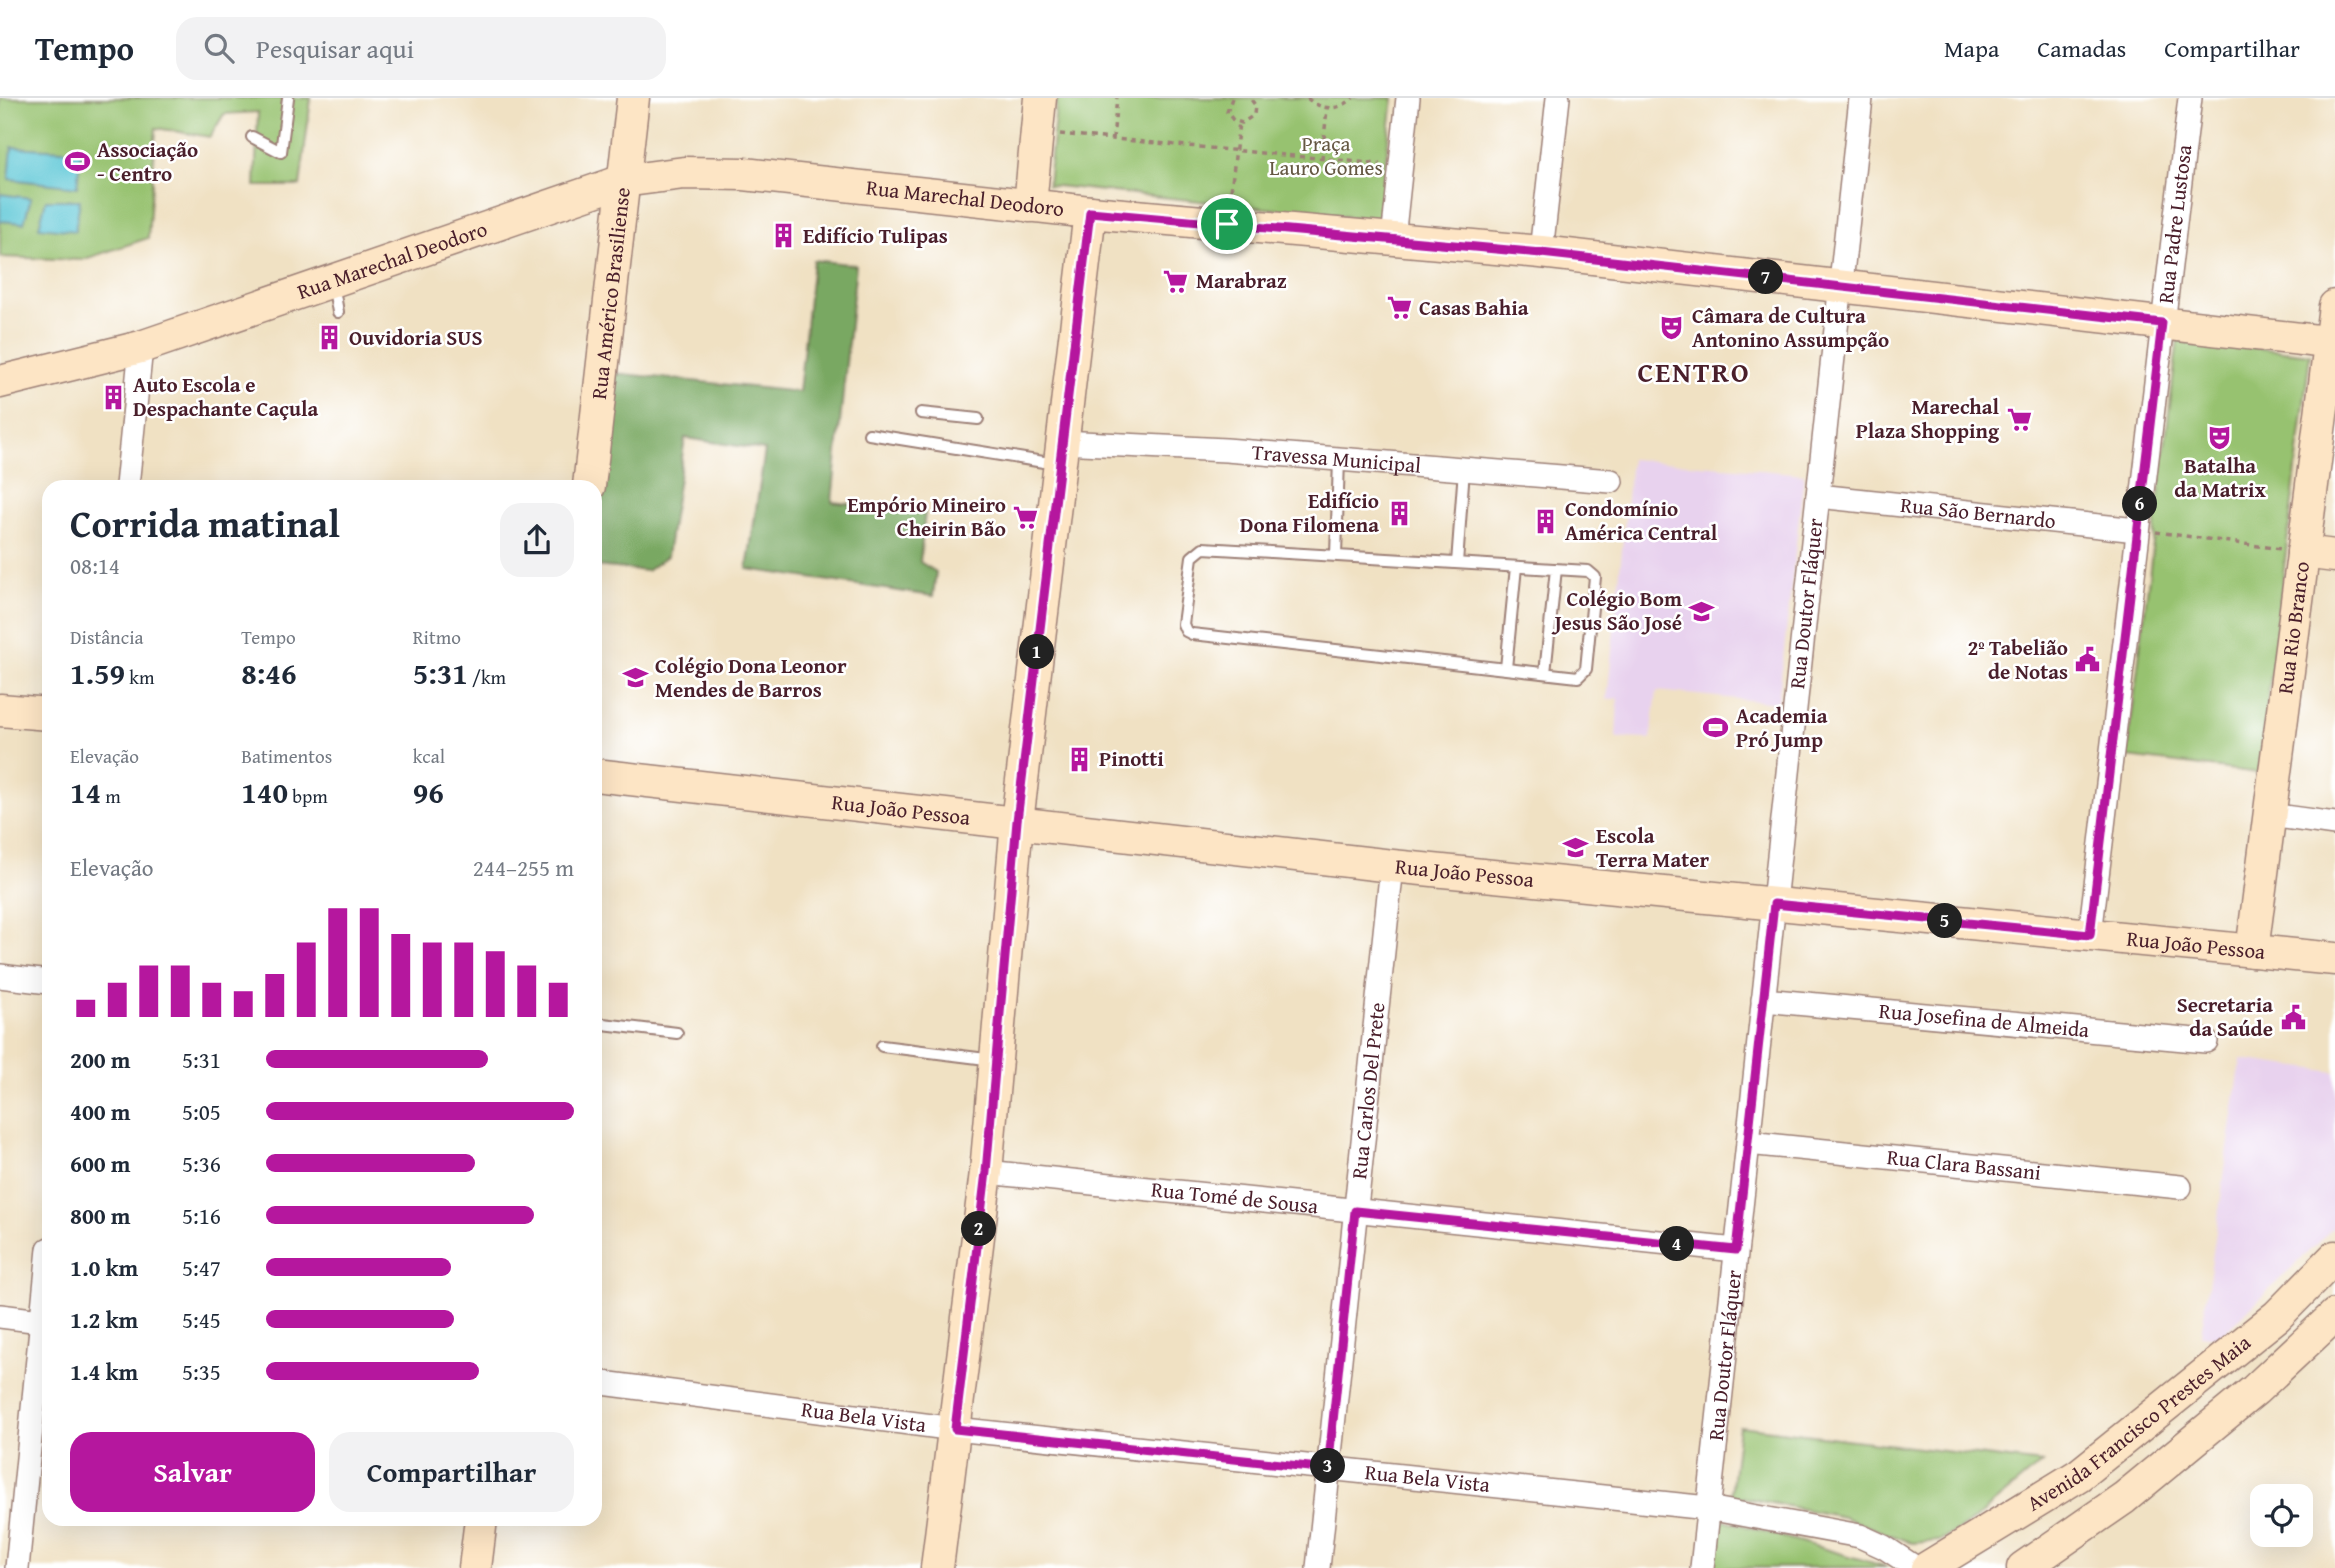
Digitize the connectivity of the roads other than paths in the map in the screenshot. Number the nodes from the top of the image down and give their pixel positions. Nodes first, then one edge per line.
1 (288, 98) edge
2 (633, 98) edge
3 (1040, 98) edge
4 (1408, 98) edge
5 (1558, 98) edge
6 (1861, 98) edge
7 (2190, 98) edge
8 (252, 137) dead end
9 (623, 181) junction
10 (1030, 206) junction
11 (1090, 212) junction
12 (1393, 239) junction
13 (1541, 253) junction
14 (332, 281) junction
15 (1840, 285) junction
16 (2335, 306) edge
17 (338, 312) dead end
18 (2162, 323) junction
19 (2333, 343) edge
20 (141, 347) junction
21 (0, 382) edge
22 (921, 413) dead end
23 (978, 419) dead end
24 (869, 434) dead end
25 (1060, 453) junction
26 (1339, 459) junction
27 (1464, 469) junction
28 (128, 480) edge
29 (590, 480) edge
30 (1611, 481) dead end
31 (1818, 496) junction
32 (2137, 530) junction
33 (2304, 552) junction
34 (2335, 555) edge
35 (1336, 556) junction
36 (1457, 564) junction
37 (1516, 567) junction
38 (1556, 569) junction
39 (1506, 668) junction
40 (1545, 673) junction
41 (0, 710) edge
42 (42, 713) edge
43 (602, 776) edge
44 (2270, 816) junction
45 (1017, 821) junction
46 (2335, 824) edge
47 (1392, 866) junction
48 (1774, 904) junction
49 (2090, 935) junction
50 (2252, 951) junction
51 (2335, 959) edge
52 (0, 976) edge
53 (42, 981) edge
54 (1763, 1000) junction
55 (602, 1024) edge
56 (677, 1033) dead end
57 (2206, 1041) dead end
58 (882, 1046) dead end
59 (997, 1060) junction
60 (1748, 1143) junction
61 (986, 1172) junction
62 (2180, 1187) dead end
63 (1355, 1211) junction
64 (1736, 1250) junction
65 (2335, 1257) edge
66 (2335, 1315) edge
67 (0, 1316) edge
68 (42, 1321) edge
69 (42, 1355) edge
70 (602, 1383) edge
71 (955, 1429) junction
72 (1328, 1469) junction
73 (1708, 1508) junction
74 (480, 1526) edge
75 (0, 1566) edge
76 (17, 1568) edge
77 (26, 1568) edge
78 (475, 1568) edge
79 (937, 1568) edge
80 (1318, 1568) edge
81 (1702, 1568) edge
82 (1916, 1568) edge
83 (1927, 1568) edge
84 (2022, 1568) edge

1 - 8 lane
2 - 9 street, Rua Américo Brasiliense
3 - 10 street
4 - 12 street
5 - 13 street
6 - 15 street, Rua Doutor Fláquer
7 - 18 street, Rua Padre Lustosa
9 - 10 street, Rua Marechal Deodoro
9 - 14 street, Rua Marechal Deodoro
9 - 29 street, Rua Américo Brasiliense
10 - 11 street, Rua Marechal Deodoro
11 - 12 street, Rua Marechal Deodoro
11 - 25 street
12 - 13 street, Rua Marechal Deodoro
13 - 15 street, Rua Marechal Deodoro
14 - 17 lane
14 - 20 street, Rua Marechal Deodoro
15 - 18 street, Rua Marechal Deodoro
15 - 31 street, Rua Doutor Fláquer
16 - 19 street, Rua Rio Branco
18 - 19 street, Rua Marechal Deodoro
18 - 32 street, Rua Padre Lustosa
19 - 33 street, Rua Rio Branco
20 - 21 street, Rua Marechal Deodoro
20 - 28 street
22 - 23 lane
24 - 25 lane
25 - 26 street, Travessa Municipal
25 - 45 street
26 - 27 street, Travessa Municipal
26 - 35 lane
27 - 30 street, Travessa Municipal
27 - 36 lane
31 - 32 street, Rua São Bernardo
31 - 48 street, Rua Doutor Fláquer
32 - 49 street, Rua Padre Lustosa
33 - 34 street
33 - 44 street, Rua Rio Branco
35 - 36 lane
35 - 39 lane
36 - 37 lane
37 - 38 lane
37 - 39 lane
38 - 40 lane
38 - 40 lane
39 - 40 lane
41 - 42 street
43 - 45 street, Rua João Pessoa
44 - 46 street
44 - 50 street, Rua Rio Branco
45 - 47 street, Rua João Pessoa
45 - 59 street
47 - 48 street, Rua João Pessoa
47 - 63 street, Rua Carlos Del Prete
48 - 49 street, Rua João Pessoa
48 - 54 street, Rua Doutor Fláquer
49 - 50 street, Rua João Pessoa
50 - 51 street, Rua João Pessoa
52 - 53 street
54 - 57 street, Rua Josefina de Almeida
54 - 60 street, Rua Doutor Fláquer
55 - 56 lane
58 - 59 lane
59 - 61 street
60 - 62 street, Rua Clara Bassani
60 - 64 street, Rua Doutor Fláquer
61 - 63 street, Rua Tomé de Sousa
61 - 71 street
63 - 64 street, Rua Tomé de Sousa
63 - 72 street, Rua Carlos Del Prete
64 - 73 street, Rua Doutor Fláquer
65 - 83 street, Avenida Francisco Prestes Maia
66 - 84 street, Avenida Francisco Prestes Maia
67 - 68 street
69 - 76 street
70 - 71 street, Rua Bela Vista
71 - 72 street, Rua Bela Vista
71 - 79 street
72 - 73 street, Rua Bela Vista
72 - 80 street, Rua Carlos Del Prete
73 - 81 street, Rua Doutor Fláquer
73 - 82 street, Rua Bela Vista
74 - 78 street
75 - 76 street
76 - 77 street

